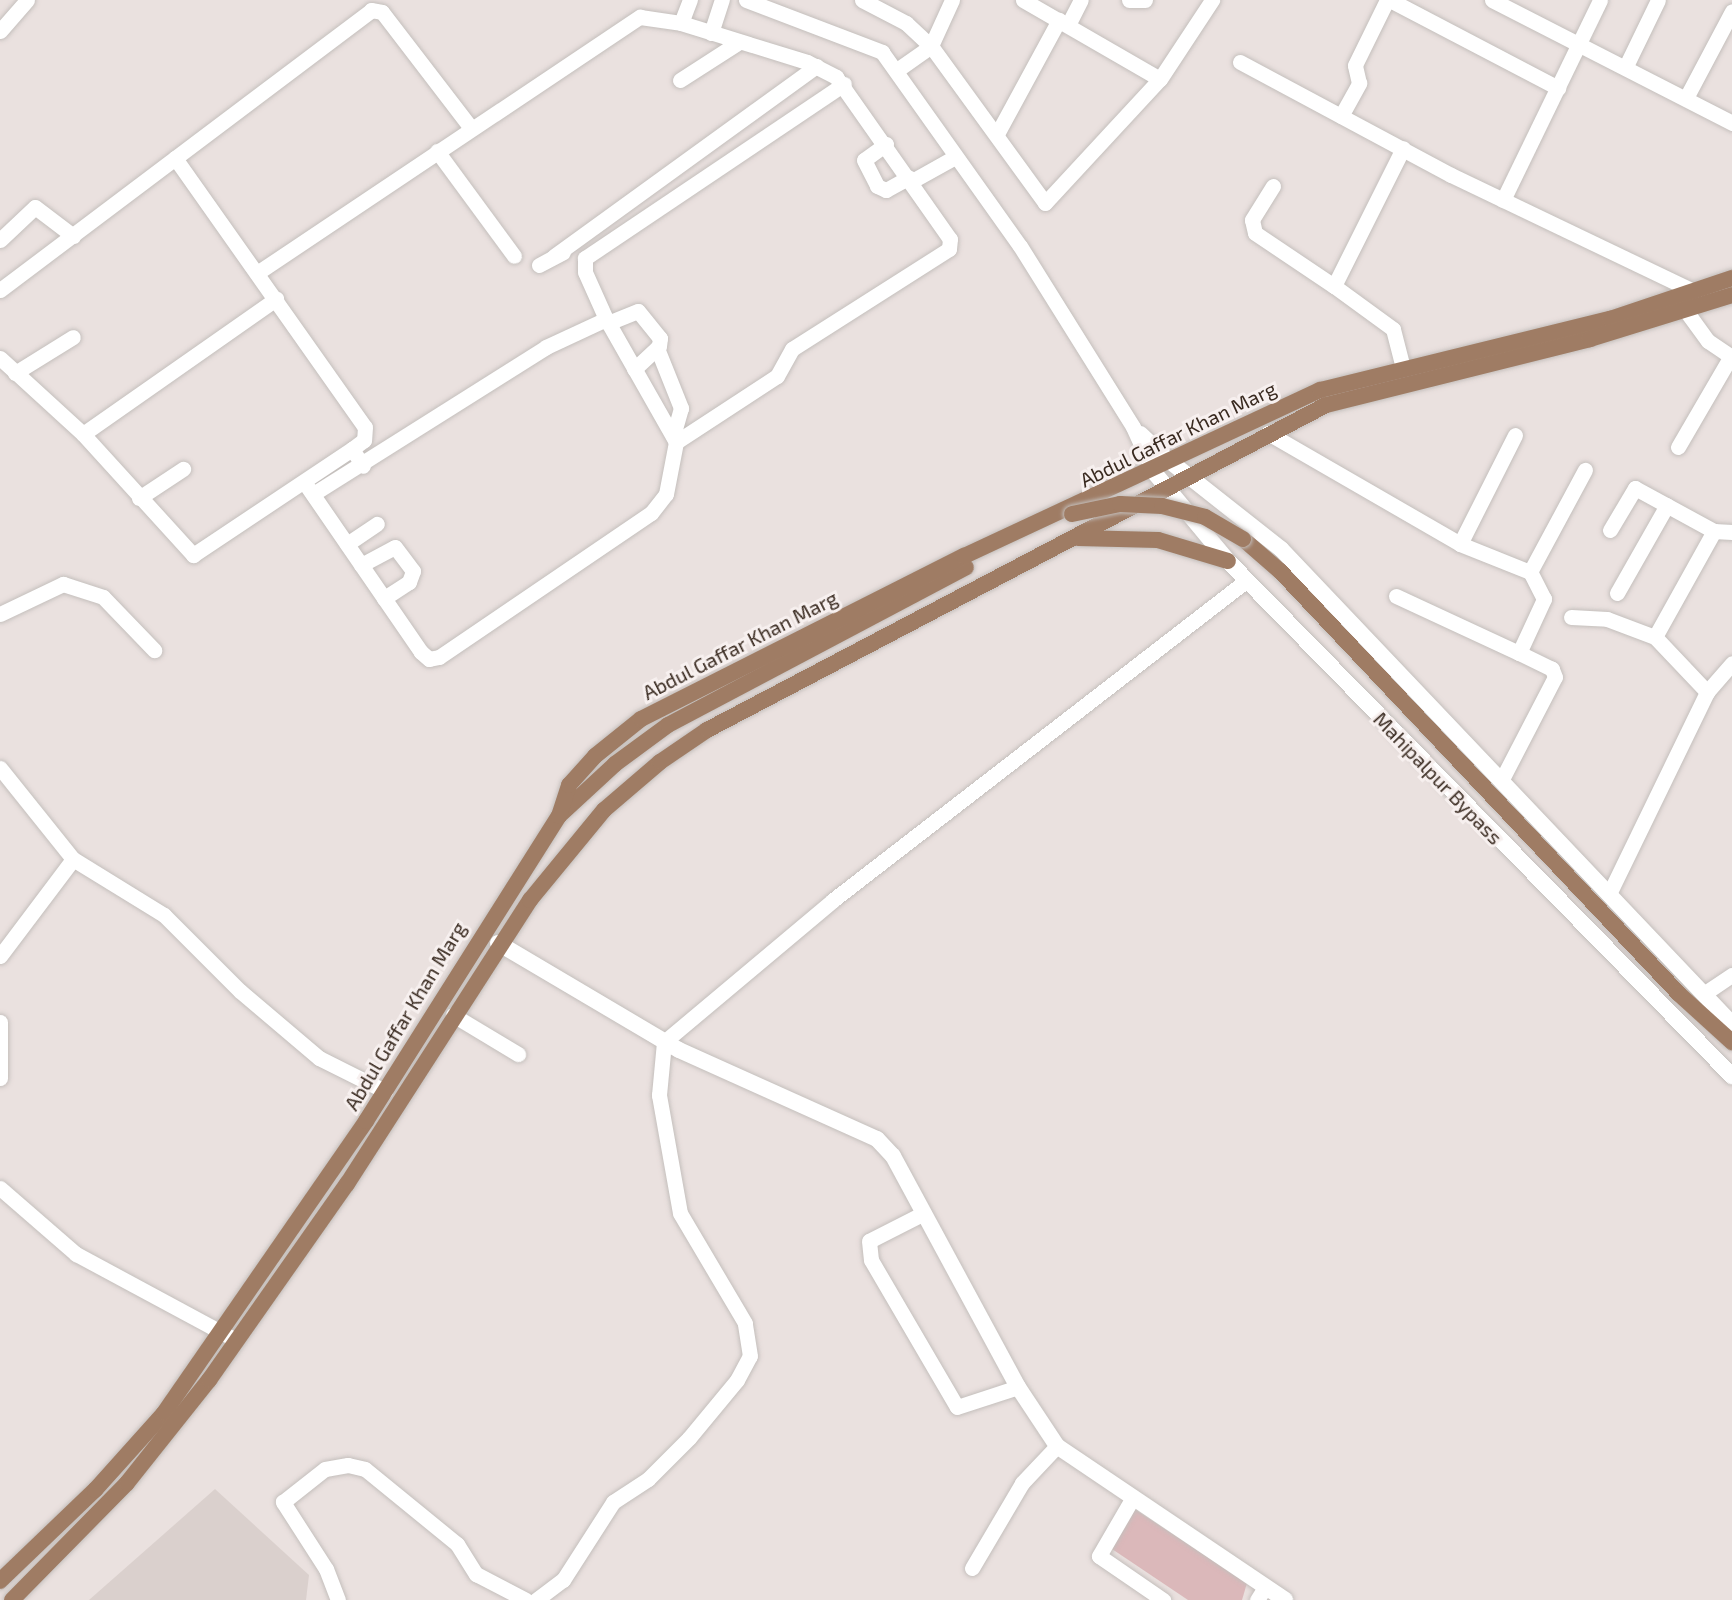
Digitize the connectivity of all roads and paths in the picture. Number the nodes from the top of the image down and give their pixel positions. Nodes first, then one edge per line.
1 (27, 0) edge
2 (690, 0) edge
3 (722, 0) edge
4 (746, 0) edge
5 (862, 0) edge
6 (952, 0) edge
7 (1023, 0) edge
8 (1081, 0) edge
9 (1129, 0) edge
10 (1145, 0) edge
11 (1212, 0) edge
12 (1388, 0) edge
13 (1492, 0) edge
14 (1600, 0) edge
15 (1658, 0) edge
16 (1732, 11) edge
17 (1064, 22) junction
18 (681, 23) junction
19 (0, 31) edge
20 (711, 33) junction
21 (739, 42) junction
22 (1579, 43) junction
23 (931, 46) junction
24 (1240, 62) dead end
25 (816, 66) junction
26 (1626, 66) junction
27 (897, 70) junction
28 (1160, 79) junction
29 (681, 80) dead end
30 (844, 84) junction
31 (1558, 88) junction
32 (1686, 98) junction
33 (1341, 116) junction
34 (1732, 123) edge
35 (471, 128) junction
36 (997, 134) junction
37 (886, 144) junction
38 (1403, 148) junction
39 (438, 151) junction
40 (955, 157) junction
41 (175, 158) junction
42 (910, 179) junction
43 (1273, 186) dead end
44 (1503, 200) junction
45 (73, 236) junction
46 (0, 240) edge
47 (514, 256) dead end
48 (554, 256) junction
49 (585, 258) junction
50 (539, 265) dead end
51 (257, 273) junction
52 (1732, 278) edge
53 (1334, 286) junction
54 (0, 290) edge
55 (1695, 292) junction
56 (1732, 295) edge
57 (276, 299) junction
58 (1686, 310) junction
59 (607, 321) junction
60 (73, 337) dead end
61 (657, 348) junction
62 (1732, 356) edge
63 (0, 358) edge
64 (1403, 368) junction
65 (634, 369) junction
66 (15, 373) junction
67 (1133, 427) junction
68 (1268, 433) junction
69 (83, 435) junction
70 (1515, 435) dead end
71 (674, 439) junction
72 (1677, 447) dead end
73 (352, 449) junction
74 (1172, 463) junction
75 (363, 466) junction
76 (183, 469) dead end
77 (1585, 470) dead end
78 (1153, 471) junction
79 (1187, 477) junction
80 (308, 488) junction
81 (1168, 490) junction
82 (139, 498) junction
83 (1667, 505) junction
84 (377, 524) dead end
85 (1610, 530) dead end
86 (1714, 531) junction
87 (1732, 532) edge
88 (1071, 538) junction
89 (347, 544) junction
90 (1460, 544) junction
91 (1228, 561) junction
92 (361, 565) junction
93 (1530, 572) junction
94 (1247, 580) junction
95 (1617, 593) dead end
96 (1396, 596) dead end
97 (384, 598) junction
98 (0, 615) edge
99 (1571, 617) dead end
100 (1654, 637) junction
101 (154, 650) dead end
102 (1519, 653) junction
103 (1732, 663) edge
104 (1707, 692) junction
105 (0, 768) edge
106 (1501, 781) junction
107 (560, 816) junction
108 (73, 859) junction
109 (1609, 894) junction
110 (498, 943) junction
111 (0, 956) edge
112 (1732, 975) edge
113 (1705, 993) junction
114 (453, 1015) junction
115 (0, 1022) edge
116 (1732, 1024) edge
117 (664, 1042) junction
118 (1732, 1042) edge
119 (518, 1054) dead end
120 (1732, 1076) edge
121 (0, 1078) edge
122 (385, 1091) junction
123 (0, 1188) edge
124 (922, 1214) junction
125 (221, 1332) junction
126 (237, 1342) junction
127 (1018, 1387) junction
128 (1057, 1446) junction
129 (1132, 1499) junction
130 (972, 1568) dead end
131 (0, 1581) edge
132 (1261, 1594) edge
133 (1144, 1595) edge
134 (12, 1600) edge
135 (338, 1600) edge
136 (526, 1600) edge
137 (536, 1600) edge
138 (1162, 1600) edge
139 (1285, 1600) edge

1 - 19 street
2 - 18 street
3 - 20 street
4 - 27 street
5 - 23 street
6 - 23 street
7 - 17 street
8 - 17 street
9 - 10 street
11 - 28 street
12 - 31 street
12 - 33 street
13 - 22 street
14 - 22 street
15 - 26 street
16 - 32 street
17 - 28 street
17 - 36 street
18 - 20 street
18 - 35 street
20 - 21 street
21 - 25 street
21 - 29 street
22 - 26 street
22 - 31 street
23 - 27 street
23 - 36 street
24 - 33 street
25 - 30 street
25 - 48 street
26 - 32 street
27 - 40 street
28 - 36 street
30 - 37 street
30 - 49 street
31 - 44 street
32 - 34 street
33 - 38 street
35 - 39 street
35 - 41 street
37 - 42 street
37 - 42 street
38 - 44 street
38 - 53 street
39 - 47 street
39 - 51 street
40 - 42 street
40 - 67 street
41 - 45 street
41 - 51 street
42 - 71 street
43 - 53 street
44 - 55 street
45 - 46 street
45 - 54 street
48 - 49 street
48 - 50 street
49 - 59 street
51 - 57 street
52 - 55 main road, Abdul Gaffar Khan Marg
53 - 64 street
55 - 64 main road, Abdul Gaffar Khan Marg
56 - 58 main road, Abdul Gaffar Khan Marg
57 - 69 street
57 - 73 street
58 - 62 street
58 - 68 main road, Abdul Gaffar Khan Marg
59 - 61 street
59 - 65 street
59 - 75 street
60 - 66 street
61 - 65 street
61 - 71 street
62 - 72 street
63 - 66 street
64 - 74 main road, Abdul Gaffar Khan Marg
65 - 71 street
66 - 69 street
67 - 74 street
67 - 78 street
68 - 79 main road, Abdul Gaffar Khan Marg
68 - 90 street
69 - 82 street
70 - 90 street
71 - 97 street
73 - 75 street
73 - 80 street
74 - 78 main road, Abdul Gaffar Khan Marg
74 - 79 street
75 - 80 street
76 - 82 street
77 - 93 street
78 - 81 street, Mahipalpur Bypass
78 - 107 main road, Abdul Gaffar Khan Marg
79 - 81 main road, Abdul Gaffar Khan Marg
79 - 106 street
80 - 82 street
80 - 89 street
81 - 88 main road, Abdul Gaffar Khan Marg
81 - 91 street, Mahipalpur Bypass
83 - 85 street
83 - 86 street
83 - 95 street
84 - 89 street
86 - 87 street
86 - 100 street
88 - 91 main road
88 - 110 main road, Abdul Gaffar Khan Marg
89 - 92 street
90 - 93 street
91 - 94 street, Mahipalpur Bypass
92 - 97 street
92 - 97 street
93 - 102 street
94 - 117 street
94 - 120 street, Mahipalpur Bypass
96 - 102 street
98 - 101 street
99 - 100 street
100 - 104 street
102 - 106 street
103 - 104 street
104 - 109 street
105 - 108 street
106 - 109 street
107 - 118 main road, bridge
107 - 122 main road, Abdul Gaffar Khan Marg
108 - 111 street
108 - 122 street
109 - 113 street
110 - 114 main road, Abdul Gaffar Khan Marg
110 - 117 street
112 - 113 street
113 - 116 street
114 - 119 street
114 - 126 main road, Abdul Gaffar Khan Marg
115 - 121 street
117 - 124 street
117 - 137 street
122 - 125 main road, Abdul Gaffar Khan Marg
123 - 125 street
124 - 127 street
124 - 127 street
125 - 126 street
125 - 131 main road, Abdul Gaffar Khan Marg
126 - 134 main road, Abdul Gaffar Khan Marg
127 - 128 street
128 - 129 street
128 - 130 street
129 - 132 street
129 - 133 street
132 - 139 street
133 - 138 street
135 - 136 street

